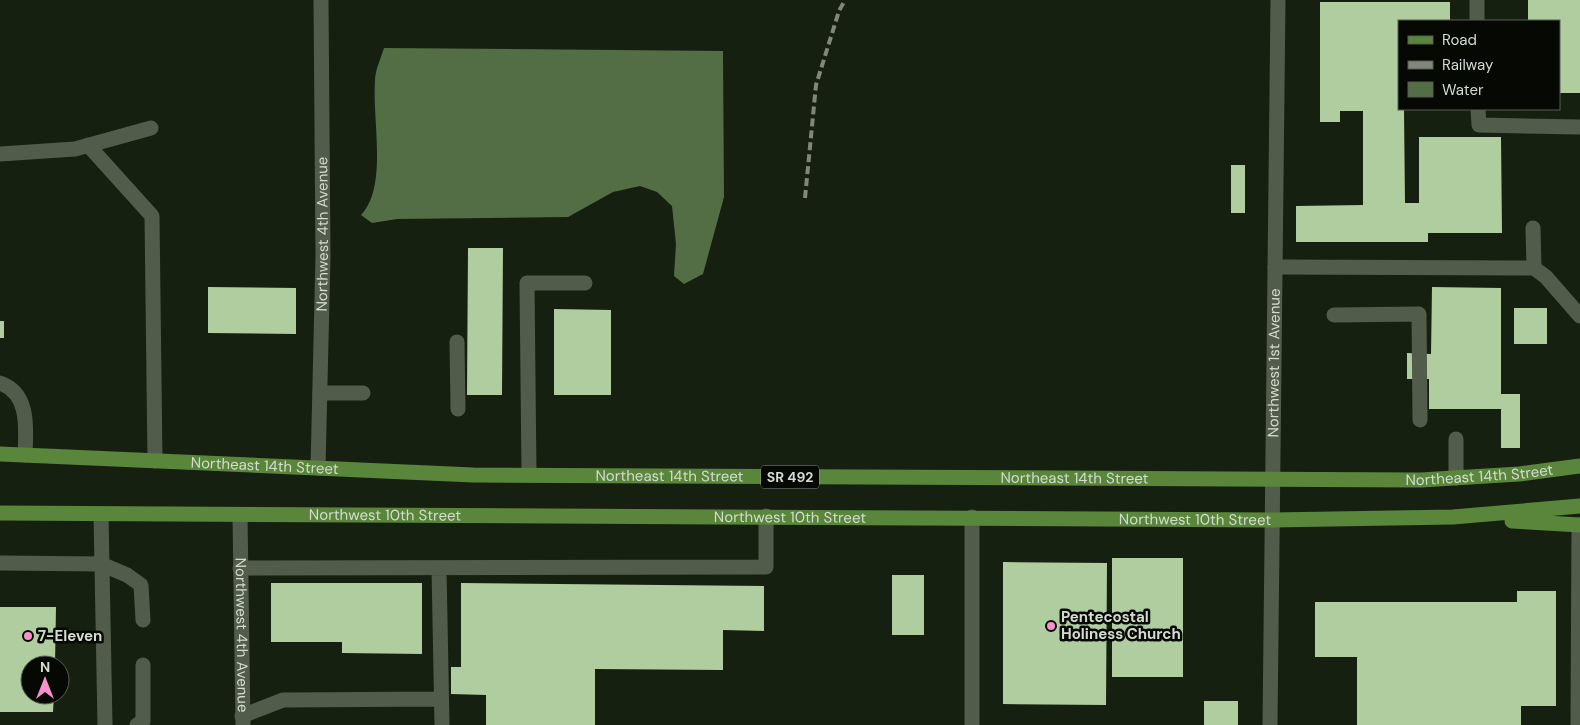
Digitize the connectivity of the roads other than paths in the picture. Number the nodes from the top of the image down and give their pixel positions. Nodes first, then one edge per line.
1 (321, 0) edge
2 (1278, 0) edge
3 (1477, 0) edge
4 (1477, 20) edge
5 (1478, 110) edge
6 (1580, 127) edge
7 (151, 128) dead end
8 (88, 145) junction
9 (0, 154) edge
10 (1533, 228) dead end
11 (1275, 267) junction
12 (1534, 268) junction
13 (585, 283) dead end
14 (1334, 315) dead end
15 (1580, 316) edge
16 (457, 342) dead end
17 (0, 383) edge
18 (320, 393) junction
19 (363, 393) dead end
20 (458, 409) dead end
21 (1420, 420) dead end
22 (1456, 439) dead end
23 (0, 454) edge
24 (25, 455) junction
25 (155, 461) junction
26 (1580, 466) edge
27 (318, 468) junction
28 (529, 476) junction
29 (1456, 478) junction
30 (1272, 479) junction
31 (1580, 506) edge
32 (0, 513) edge
33 (101, 514) junction
34 (240, 515) junction
35 (766, 516) junction
36 (972, 517) junction
37 (1453, 517) junction
38 (1272, 520) junction
39 (1580, 525) edge
40 (0, 563) edge
41 (101, 564) junction
42 (240, 568) junction
43 (439, 568) junction
44 (143, 620) dead end
45 (143, 665) dead end
46 (441, 699) junction
47 (242, 720) edge
48 (105, 725) edge
49 (138, 725) edge
50 (442, 725) edge
51 (972, 725) edge
52 (1270, 725) edge
53 (1578, 725) edge

1 - 18 street, Northwest 4th Avenue
2 - 11 street, Northwest 1st Avenue
3 - 4 street
5 - 6 street
7 - 8 street
8 - 9 street
8 - 25 street
10 - 12 street
11 - 12 street
11 - 30 street, Northwest 1st Avenue
12 - 15 street
13 - 28 street
14 - 21 street
16 - 20 street
17 - 24 street
18 - 19 street
18 - 27 street, Northwest 4th Avenue
22 - 29 street
23 - 24 main road, Northeast 14th Street / SR 492
24 - 25 main road, Northeast 14th Street / SR 492
25 - 27 main road, Northeast 14th Street / SR 492
26 - 29 main road, Northeast 14th Street / SR 492
27 - 28 main road, Northeast 14th Street / SR 492
28 - 30 main road, Northeast 14th Street / SR 492
29 - 30 main road, Northeast 14th Street / SR 492
30 - 38 street, Northwest 1st Avenue
31 - 37 main road, Northwest 10th Street
32 - 33 main road, Northwest 10th Street
33 - 34 main road, Northwest 10th Street
33 - 41 street
34 - 35 main road, Northwest 10th Street
34 - 42 street, Northwest 4th Avenue
35 - 36 main road, Northwest 10th Street
35 - 43 street
36 - 38 main road, Northwest 10th Street
36 - 51 street
37 - 38 main road, Northwest 10th Street
37 - 39 main road
38 - 52 street, Northwest 1st Avenue
39 - 53 street
40 - 41 street
41 - 44 street
41 - 48 street
42 - 43 street
42 - 47 street, Northwest 4th Avenue
43 - 46 street
45 - 49 street
46 - 47 street
46 - 50 street

